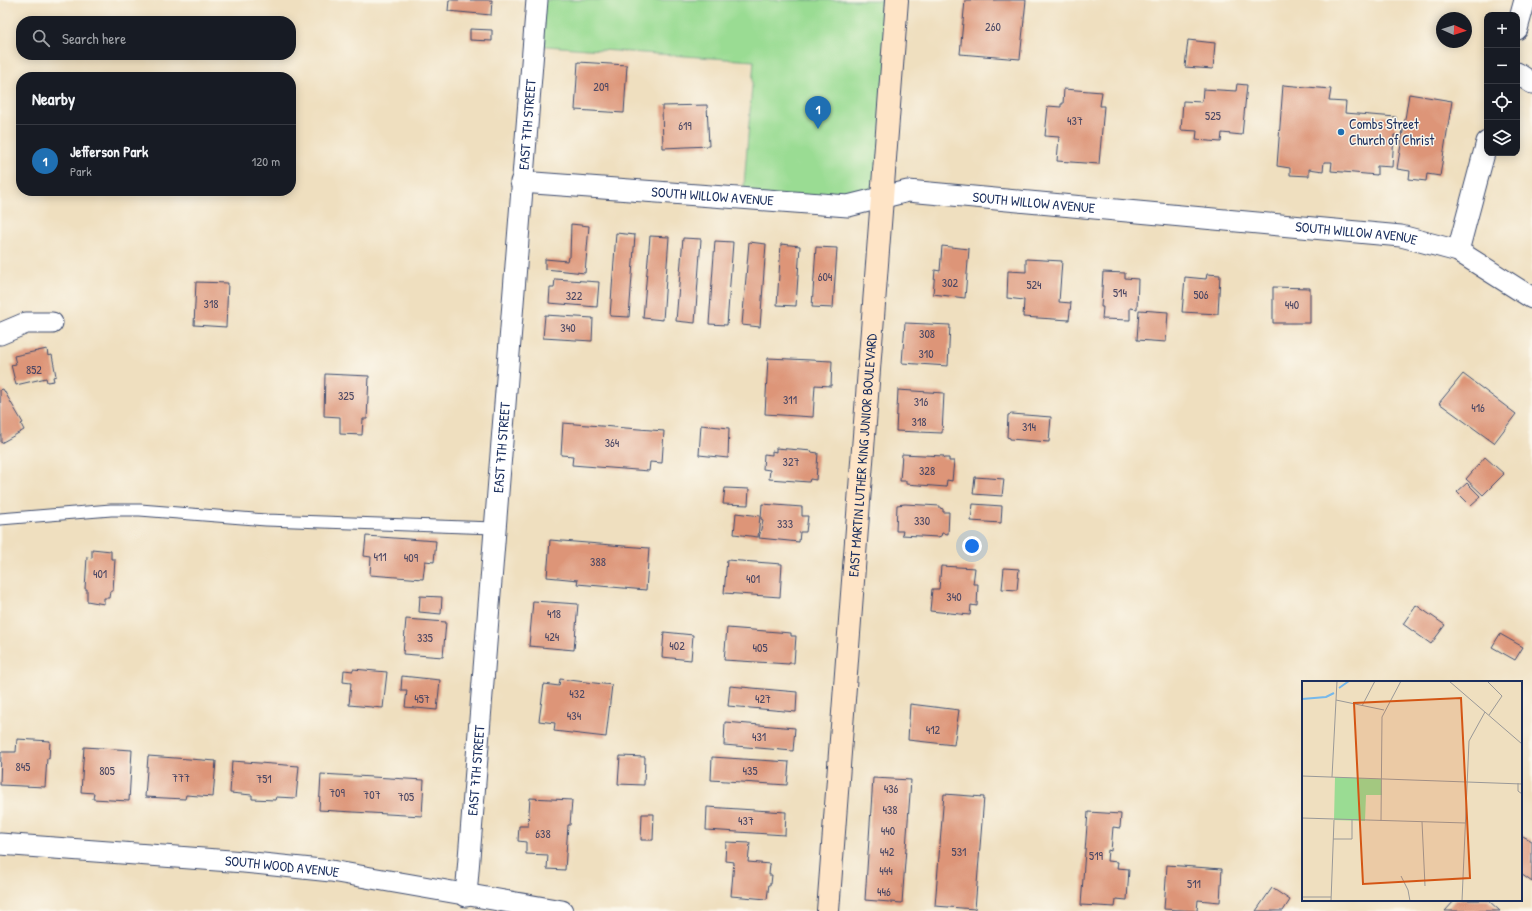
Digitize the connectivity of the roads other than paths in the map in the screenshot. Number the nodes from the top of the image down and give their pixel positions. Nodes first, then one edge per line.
1 (537, 0) edge
2 (897, 0) edge
3 (1525, 0) edge
4 (1520, 18) edge
5 (1520, 76) edge
6 (1532, 83) edge
7 (1484, 153) edge
8 (521, 182) junction
9 (881, 198) junction
10 (1458, 251) junction
11 (1532, 298) edge
12 (52, 323) dead end
13 (0, 334) edge
14 (0, 519) edge
15 (494, 528) junction
16 (0, 844) edge
17 (466, 896) junction
18 (562, 911) edge
19 (828, 911) edge

1 - 8 street, EAST 7TH STREET
2 - 9 main road, EAST MARTIN LUTHER KING JUNIOR BOULEVARD
3 - 4 street
5 - 6 street
7 - 10 street
8 - 9 street, SOUTH WILLOW AVENUE
8 - 15 street, EAST 7TH STREET
9 - 10 street, SOUTH WILLOW AVENUE
9 - 19 main road, EAST MARTIN LUTHER KING JUNIOR BOULEVARD
10 - 11 street, SOUTH WILLOW AVENUE
12 - 13 street
14 - 15 lane
15 - 17 street, EAST 7TH STREET
16 - 17 street, SOUTH WOOD AVENUE
17 - 18 street, SOUTH WOOD AVENUE

